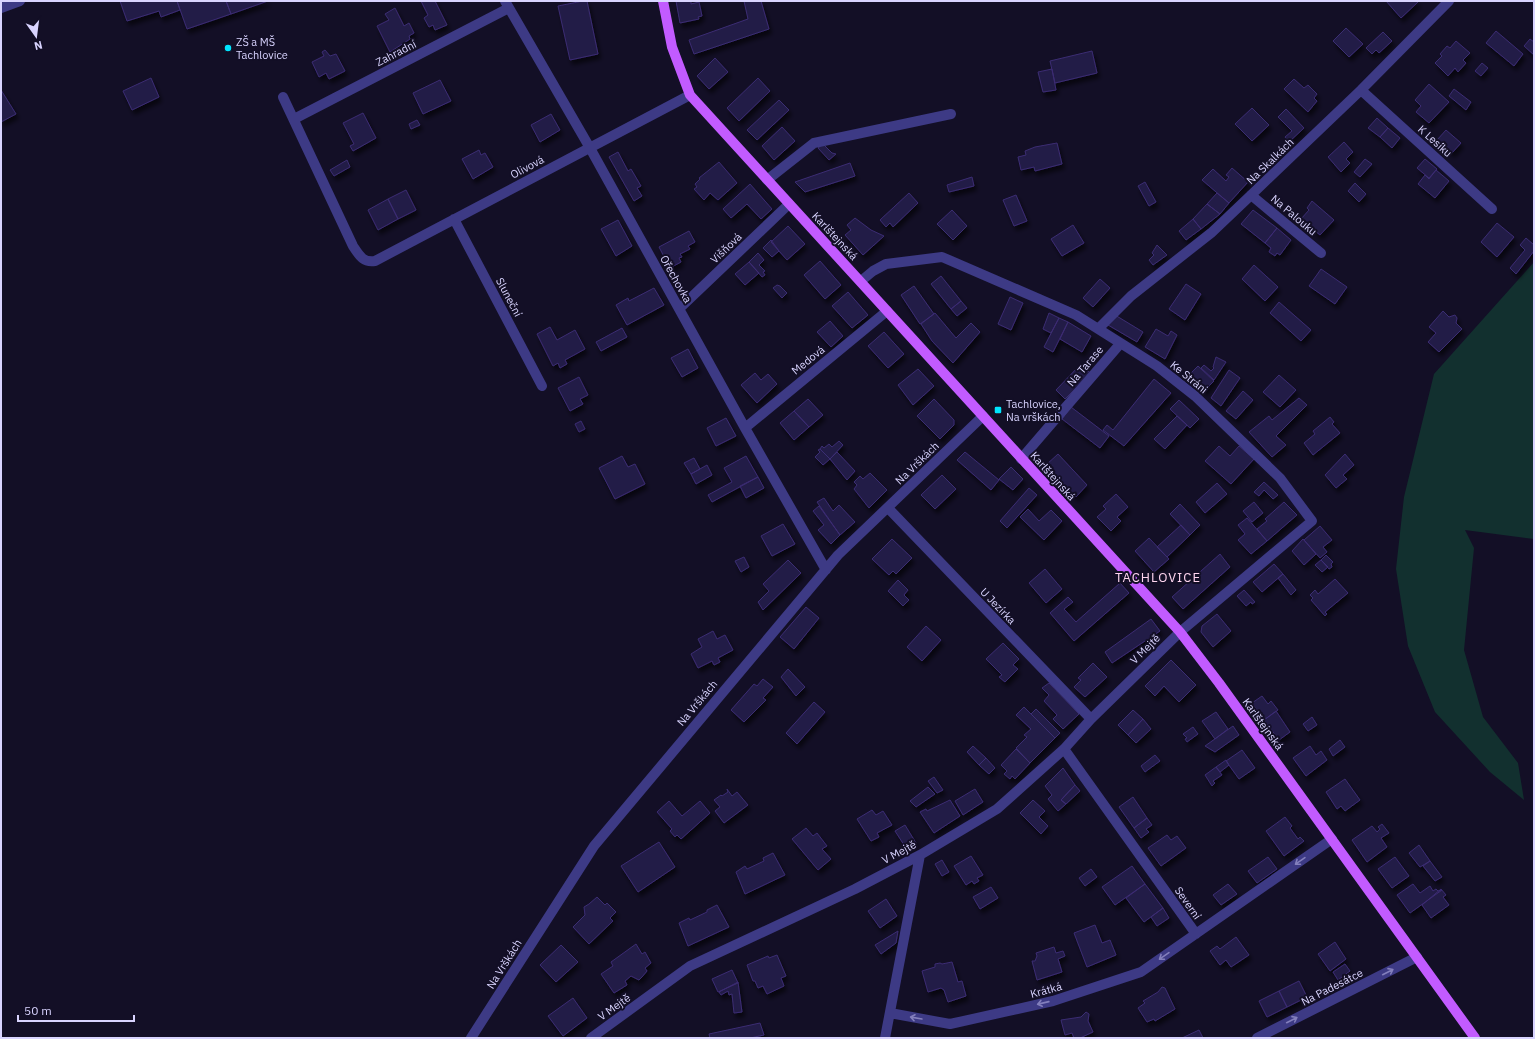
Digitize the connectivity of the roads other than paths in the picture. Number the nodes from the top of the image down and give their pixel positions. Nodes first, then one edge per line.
1 (20, 1) edge
2 (663, 1) edge
3 (1449, 1) edge
4 (507, 5) edge
5 (1, 8) edge
6 (1361, 90) junction
7 (690, 95) junction
8 (283, 96) dead end
9 (952, 114) dead end
10 (294, 119) junction
11 (590, 148) junction
12 (767, 180) junction
13 (1251, 195) junction
14 (789, 204) junction
15 (1492, 209) dead end
16 (454, 220) junction
17 (1321, 253) dead end
18 (861, 281) junction
19 (679, 309) junction
20 (887, 311) junction
21 (1098, 329) junction
22 (1120, 344) junction
23 (542, 386) dead end
24 (983, 416) junction
25 (745, 428) junction
26 (1021, 458) junction
27 (888, 508) junction
28 (826, 570) junction
29 (1180, 632) junction
30 (1091, 719) junction
31 (1064, 749) junction
32 (1332, 839) junction
33 (920, 855) junction
34 (1196, 934) junction
35 (1417, 957) junction
36 (890, 1013) junction
37 (471, 1038) edge
38 (591, 1038) edge
39 (885, 1038) edge
40 (1257, 1038) edge
41 (1475, 1038) edge

1 - 5 street
2 - 7 main road, Karlštejnská
3 - 6 street, Na Skalkách
4 - 10 street, Zahradní
4 - 11 street, Ořechovka
6 - 13 street, Na Skalkách
6 - 15 street, K Lesíku
7 - 11 street, Olivová
7 - 12 main road, Karlštejnská
8 - 10 street
9 - 12 street
10 - 16 street, Olivová
11 - 16 street, Olivová
11 - 19 street, Ořechovka
12 - 14 main road, Karlštejnská
13 - 17 street, Na Palouku
13 - 21 street, Na Skalkách
14 - 18 main road, Karlštejnská
14 - 19 street, Višňová
16 - 23 street, Sluneční
18 - 20 main road, Karlštejnská
18 - 21 street, Ke Stráni
19 - 25 street, Ořechovka
20 - 24 main road, Karlštejnská
20 - 25 street, Medová
21 - 22 street, Ke Stráni
22 - 26 street, Na Tarase
22 - 29 street, Ke Stráni
24 - 26 main road, Karlštejnská
24 - 27 street, Na Vrškách
25 - 28 street, Ořechovka
26 - 29 main road, Karlštejnská
27 - 28 street, Na Vrškách
27 - 30 street, U Jezírka
28 - 37 street, Na Vrškách
29 - 30 street, V Mejtě
29 - 32 main road, Karlštejnská
30 - 31 street, V Mejtě
31 - 33 street, V Mejtě
31 - 34 street, Severní
32 -> 34 street, Severní
32 - 35 main road, Karlštejnská
33 - 36 street
33 - 38 street, V Mejtě
34 -> 36 street, Krátká
40 -> 35 street, Na Padesátce
35 - 41 main road, Karlštejnská
36 - 39 street

